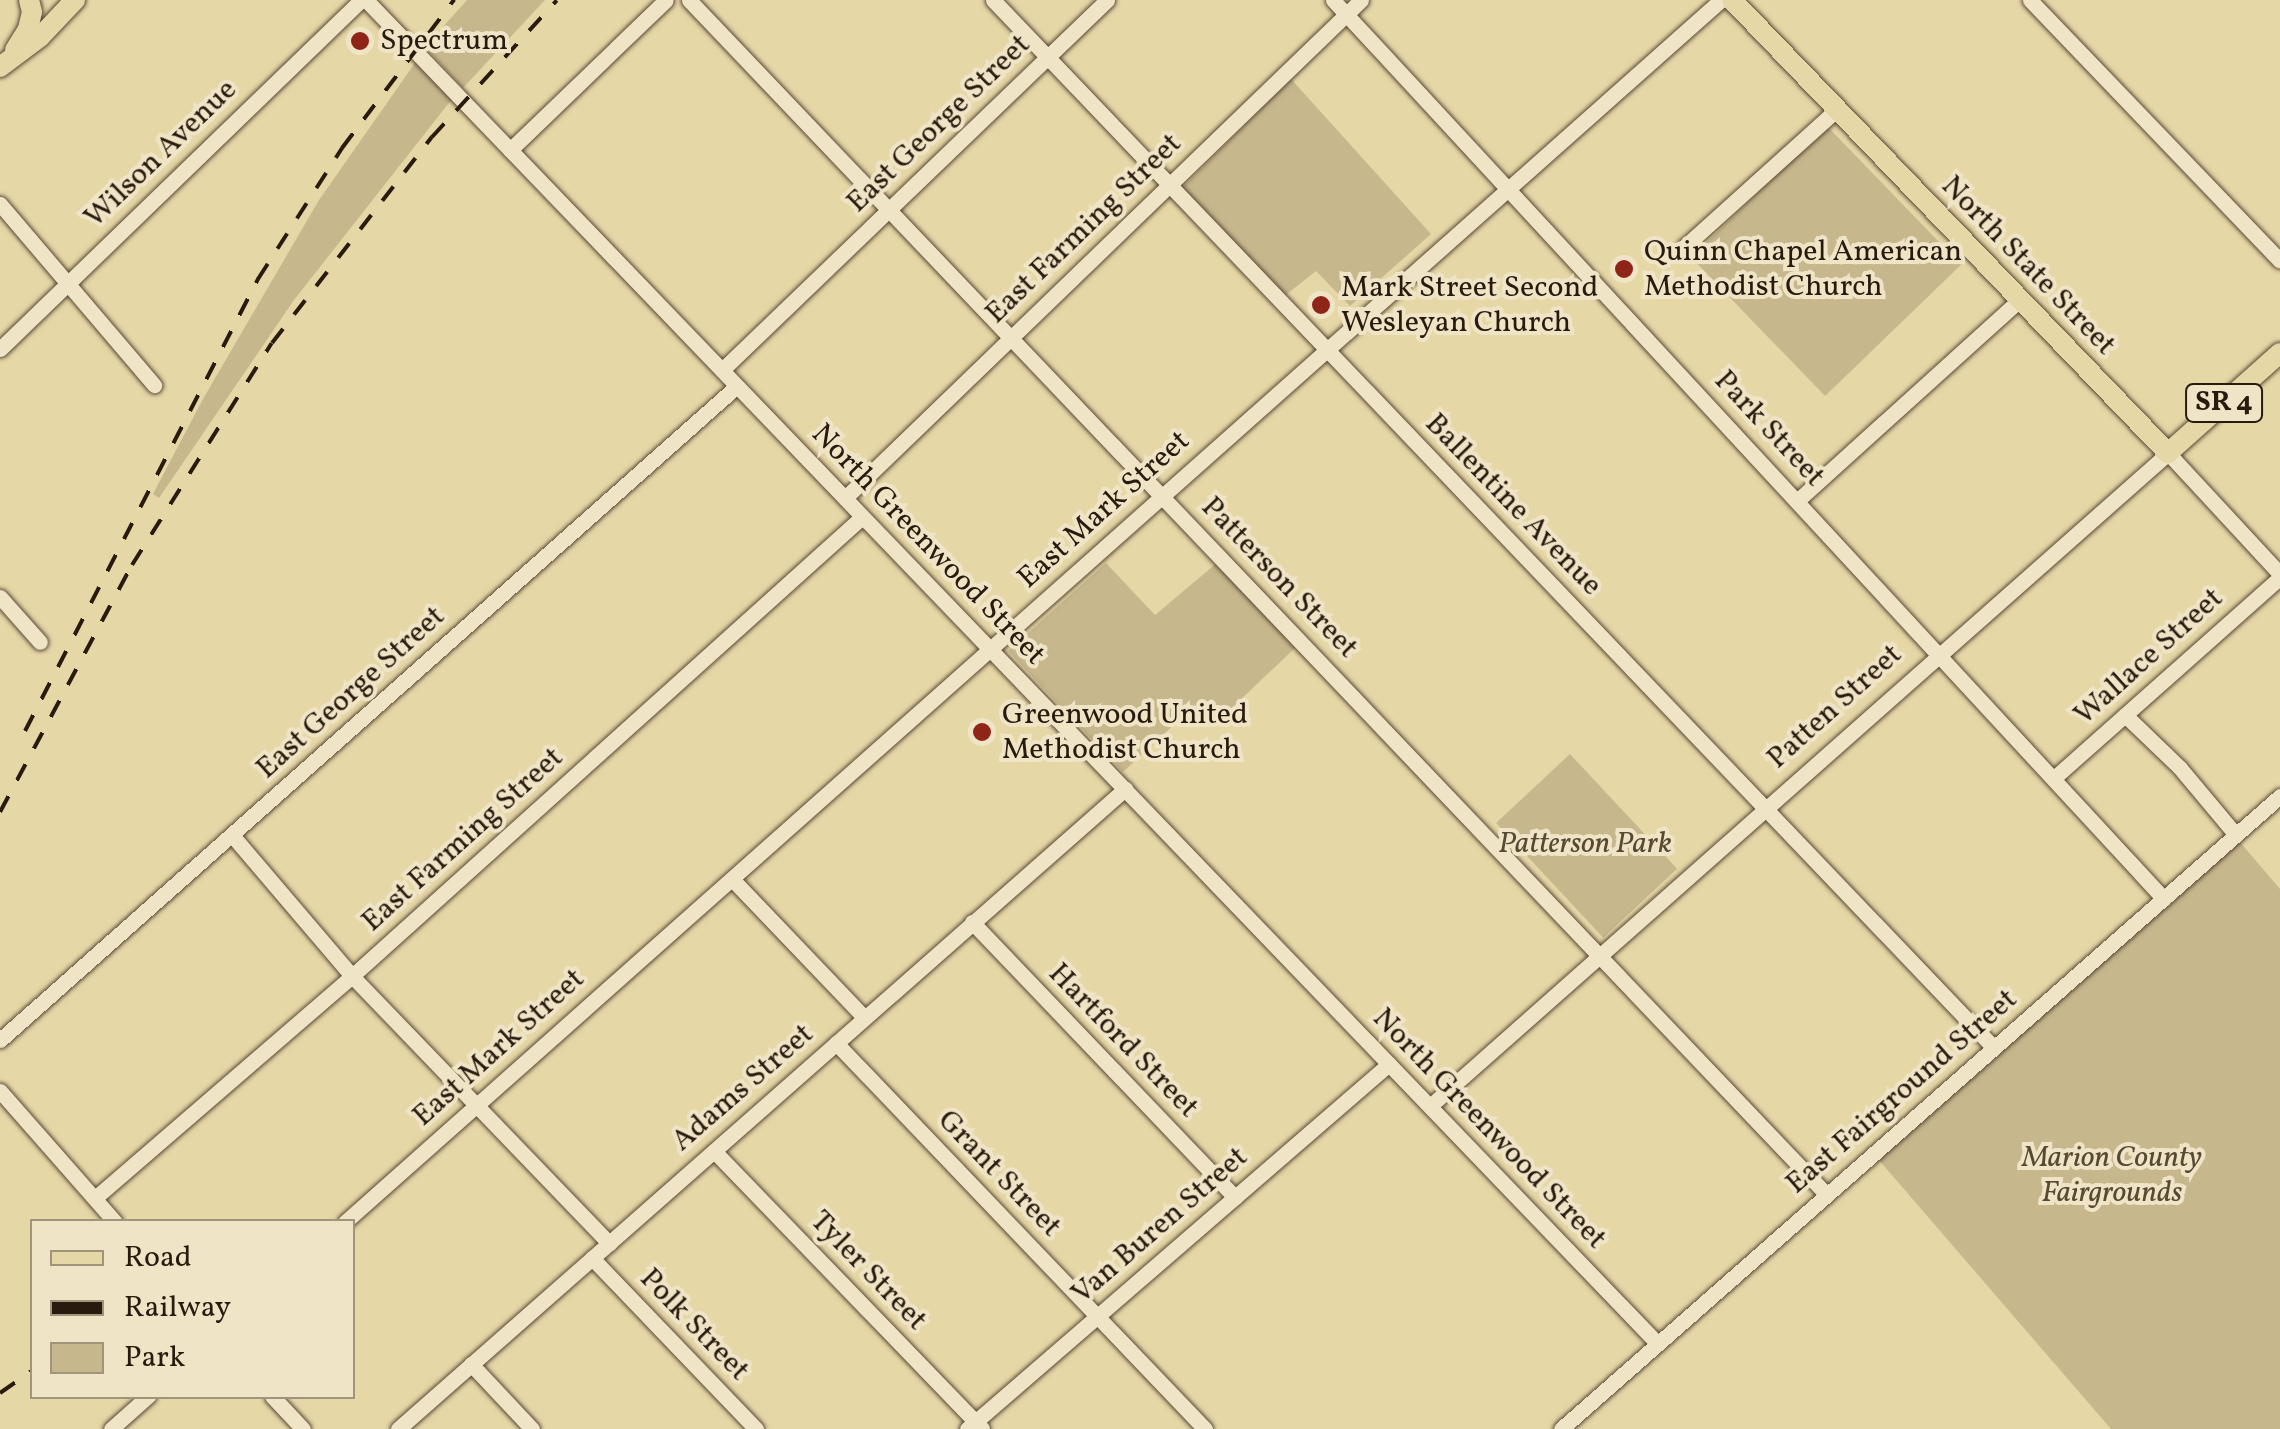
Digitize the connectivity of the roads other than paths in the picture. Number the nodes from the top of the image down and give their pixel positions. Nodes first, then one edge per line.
1 (30, 0) edge
2 (74, 0) edge
3 (364, 0) edge
4 (666, 0) edge
5 (689, 0) edge
6 (992, 0) edge
7 (1107, 0) edge
8 (1332, 0) edge
9 (1362, 0) edge
10 (1721, 0) edge
11 (1732, 0) edge
12 (2030, 0) edge
13 (1346, 15) junction
14 (1048, 58) junction
15 (6, 62) edge
16 (1837, 109) junction
17 (510, 150) junction
18 (1169, 185) junction
19 (1508, 188) junction
20 (0, 204) edge
21 (889, 210) junction
22 (1684, 247) dead end
23 (2280, 260) edge
24 (68, 282) junction
25 (2018, 300) junction
26 (1011, 338) junction
27 (0, 349) edge
28 (1327, 349) junction
29 (2280, 353) edge
30 (722, 370) junction
31 (154, 385) dead end
32 (737, 386) junction
33 (2168, 453) junction
34 (1162, 495) junction
35 (844, 498) junction
36 (1798, 500) junction
37 (862, 516) junction
38 (2280, 575) edge
39 (0, 597) edge
40 (40, 642) dead end
41 (989, 648) junction
42 (1940, 654) junction
43 (2125, 716) junction
44 (2054, 778) junction
45 (1124, 789) junction
46 (2280, 796) edge
47 (1766, 809) junction
48 (232, 835) junction
49 (2236, 835) junction
50 (732, 879) junction
51 (2164, 898) junction
52 (972, 922) junction
53 (1600, 956) junction
54 (352, 976) junction
55 (865, 1018) junction
56 (0, 1040) edge
57 (836, 1043) junction
58 (1994, 1048) junction
59 (1389, 1064) junction
60 (0, 1090) edge
61 (1430, 1106) junction
62 (474, 1107) junction
63 (714, 1151) junction
64 (1827, 1195) junction
65 (1235, 1197) junction
66 (94, 1198) junction
67 (112, 1219) edge
68 (348, 1219) edge
69 (610, 1243) junction
70 (592, 1258) junction
71 (1096, 1316) junction
72 (1658, 1344) junction
73 (471, 1364) junction
74 (145, 1399) edge
75 (275, 1399) edge
76 (974, 1427) edge
77 (1565, 1428) edge
78 (111, 1429) edge
79 (303, 1429) edge
80 (398, 1429) edge
81 (532, 1429) edge
82 (756, 1429) edge
83 (1205, 1429) edge

1 - 15 main road
2 - 15 main road
3 - 17 street, North Greenwood Street
3 - 24 street, Wilson Avenue
4 - 17 street
5 - 21 street, Patterson Street
6 - 14 street, Ballentine Avenue
7 - 14 street, East George Street
8 - 13 street, Park Street
9 - 13 street, East Farming Street
10 - 19 street, East Mark Street
11 - 16 main road, North State Street / SR 4
12 - 23 street
13 - 18 street, East Farming Street
13 - 19 street, Park Street
14 - 18 street, Ballentine Avenue
14 - 21 street, East George Street
16 - 22 street
16 - 25 main road, North State Street / SR 4
17 - 30 street, North Greenwood Street
18 - 26 street, East Farming Street
18 - 28 street, Ballentine Avenue
19 - 28 street, East Mark Street
19 - 36 street, Park Street
20 - 24 street
21 - 26 street, Patterson Street
21 - 30 street, East George Street
24 - 27 street, Wilson Avenue
24 - 31 street
25 - 33 main road, North State Street / SR 4
25 - 36 street
26 - 34 street, Patterson Street
26 - 35 street, East Farming Street
28 - 34 street, East Mark Street
28 - 47 street, Ballentine Avenue
29 - 33 main road, Patten Street / SR 4
30 - 32 street, North Greenwood Street
32 - 35 street, North Greenwood Street
32 - 48 street, East George Street
33 - 38 street, North State Street
33 - 42 street, Patten Street
34 - 41 street, East Mark Street
34 - 53 street, Patterson Street
35 - 37 street, North Greenwood Street
36 - 42 street, Park Street
37 - 41 street, North Greenwood Street
37 - 54 street, East Farming Street
38 - 43 street, Wallace Street
39 - 40 street
41 - 45 street, North Greenwood Street
41 - 50 street, East Mark Street
42 - 44 street, Park Street
42 - 47 street, Patten Street
43 - 44 street, Wallace Street
43 - 49 street
44 - 51 street, Park Street
45 - 52 street, Adams Street
45 - 59 street, North Greenwood Street
46 - 49 street, East Fairground Street
47 - 53 street, Patten Street
47 - 58 street, Ballentine Avenue
48 - 54 street
48 - 56 street, East George Street
49 - 51 street, East Fairground Street
50 - 55 street
50 - 62 street, East Mark Street
51 - 58 street, East Fairground Street
52 - 55 street, Adams Street
52 - 65 street, Hartford Street
53 - 61 street, Patten Street
53 - 64 street, Patterson Street
54 - 62 street
54 - 66 street, East Farming Street
55 - 57 street, Adams Street
57 - 63 street, Adams Street
57 - 71 street, Grant Street
58 - 64 street, East Fairground Street
59 - 61 street, North Greenwood Street
59 - 65 street, Van Buren Street
60 - 66 street
61 - 72 street, North Greenwood Street
62 - 68 street, East Mark Street
62 - 69 street
63 - 69 street, Adams Street
63 - 76 street, Tyler Street
64 - 72 street, East Fairground Street
65 - 71 street, Van Buren Street
66 - 67 street
69 - 70 street, Adams Street
70 - 73 street, Adams Street
70 - 82 street, Polk Street
71 - 76 street, Van Buren Street
71 - 83 street, Grant Street
72 - 77 street, East Fairground Street
73 - 80 street, Adams Street
73 - 81 street
74 - 78 street
75 - 79 street

